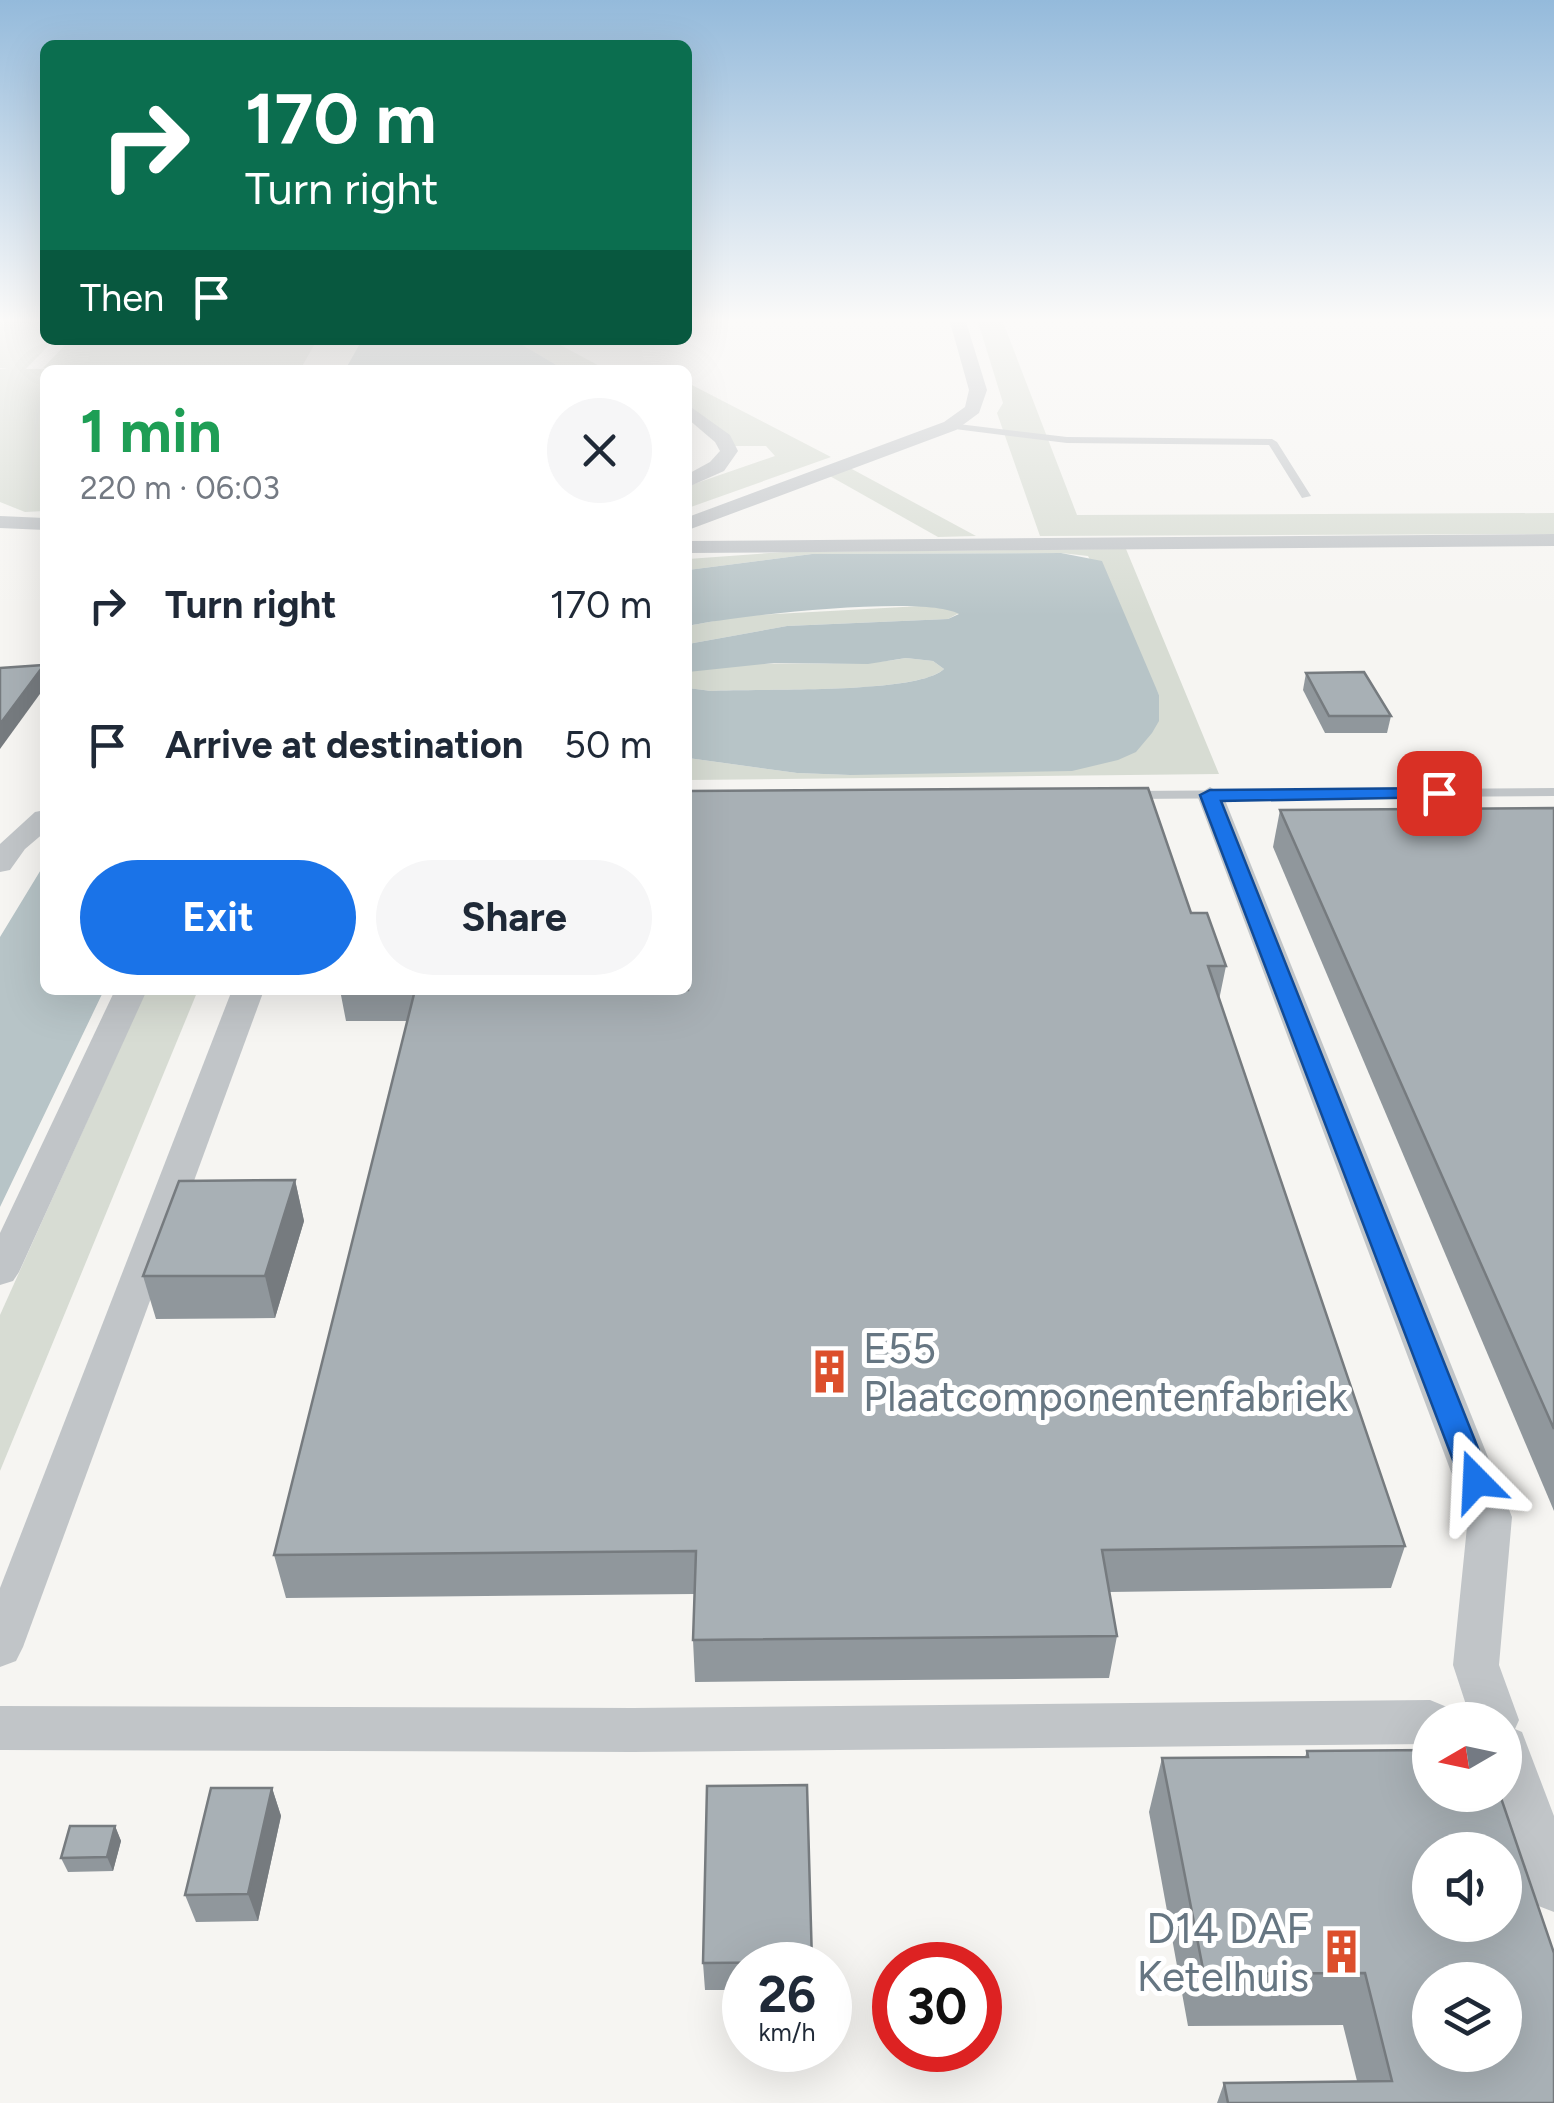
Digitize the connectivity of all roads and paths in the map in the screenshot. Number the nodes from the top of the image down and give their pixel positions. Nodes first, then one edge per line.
1 (700, 420) edge
2 (958, 420) edge
3 (950, 426) junction
4 (692, 479) edge
5 (1306, 496) dead end
6 (0, 522) edge
7 (692, 523) edge
8 (40, 524) edge
9 (1554, 540) edge
10 (692, 547) edge
11 (1554, 792) edge
12 (1113, 795) edge
13 (1210, 795) junction
14 (40, 824) edge
15 (0, 864) edge
16 (129, 995) edge
17 (246, 995) edge
18 (0, 1272) edge
19 (0, 1647) edge
20 (1489, 1702) edge
21 (1412, 1722) edge
22 (0, 1728) edge
23 (1522, 1796) edge
24 (1554, 1887) edge

1 - 4 street
2 - 3 street
3 - 5 lane
3 - 7 street
6 - 8 street
9 - 10 street
11 - 13 lane
12 - 13 lane
13 - 20 street
14 - 15 street
16 - 18 street
17 - 19 street
21 - 22 street
23 - 24 street

